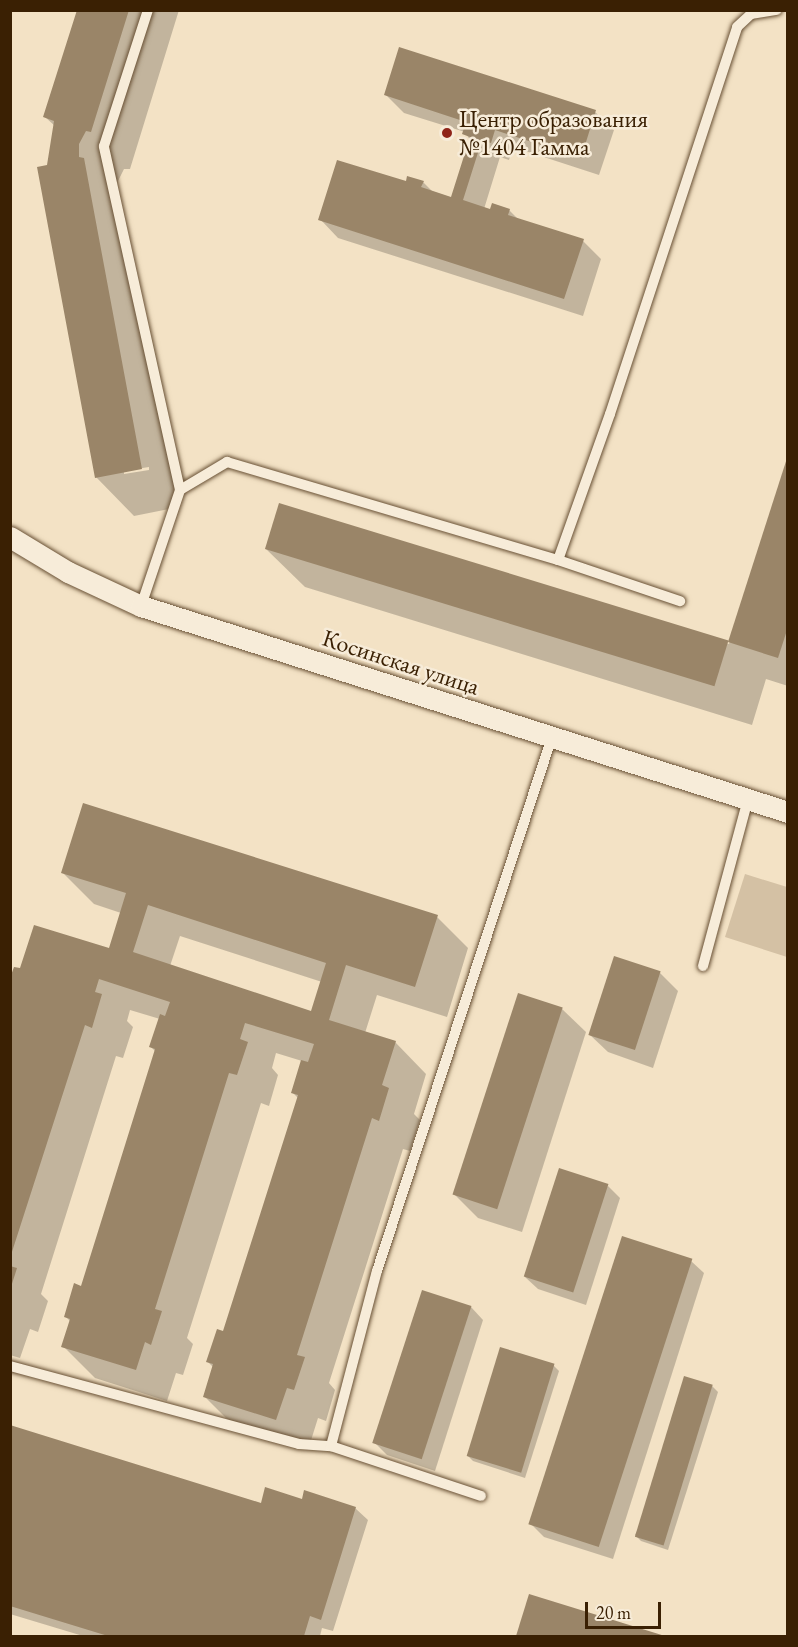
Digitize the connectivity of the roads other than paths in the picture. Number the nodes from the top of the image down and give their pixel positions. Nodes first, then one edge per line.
1 (148, 10) edge
2 (777, 10) edge
3 (788, 14) edge
4 (180, 490) junction
5 (10, 537) edge
6 (558, 560) junction
7 (680, 601) dead end
8 (141, 606) junction
9 (552, 737) junction
10 (748, 799) junction
11 (788, 812) edge
12 (703, 966) dead end
13 (10, 1366) edge
14 (331, 1446) junction
15 (482, 1496) dead end

1 - 4 lane
2 - 3 lane
2 - 6 lane
4 - 6 lane
4 - 8 lane
5 - 8 street, Косинская улица
6 - 7 lane
8 - 9 street, Косинская улица
9 - 10 street, Косинская улица
9 - 14 lane
10 - 11 street, Косинская улица
10 - 12 lane
13 - 14 lane
14 - 15 lane

